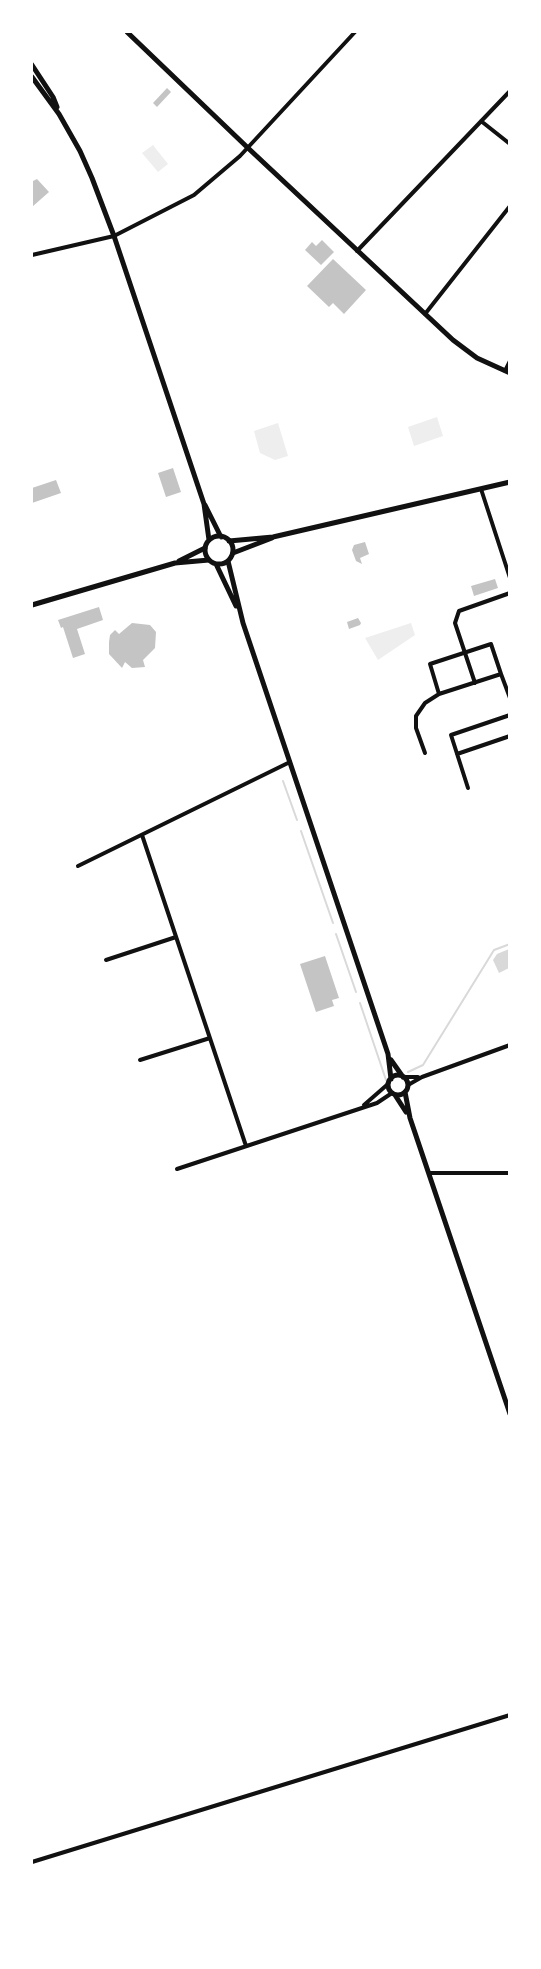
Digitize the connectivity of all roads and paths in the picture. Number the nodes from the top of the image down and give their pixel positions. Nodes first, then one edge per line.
1 (127, 32) edge
2 (355, 32) edge
3 (32, 65) edge
4 (32, 77) edge
5 (510, 91) edge
6 (59, 114) junction
7 (481, 122) junction
8 (510, 144) edge
9 (248, 148) junction
10 (510, 206) edge
11 (114, 236) junction
12 (357, 251) junction
13 (32, 255) edge
14 (425, 314) junction
15 (510, 361) edge
16 (507, 372) edge
17 (510, 482) edge
18 (481, 489) junction
19 (204, 504) junction
20 (221, 537) junction
21 (273, 537) junction
22 (209, 540) junction
23 (229, 541) junction
24 (205, 548) junction
25 (232, 553) junction
26 (209, 560) junction
27 (228, 561) junction
28 (175, 563) junction
29 (216, 564) junction
30 (510, 578) edge
31 (510, 593) edge
32 (32, 605) edge
33 (239, 610) junction
34 (465, 653) junction
35 (501, 674) junction
36 (475, 683) junction
37 (439, 694) junction
38 (510, 698) edge
39 (510, 715) edge
40 (510, 736) edge
41 (425, 753) dead end
42 (457, 754) junction
43 (290, 762) junction
44 (468, 788) dead end
45 (142, 835) junction
46 (78, 866) dead end
47 (176, 937) junction
48 (106, 960) dead end
49 (210, 1038) junction
50 (510, 1045) edge
51 (388, 1053) junction
52 (140, 1060) dead end
53 (404, 1077) junction
54 (422, 1077) junction
55 (390, 1081) junction
56 (408, 1085) junction
57 (405, 1092) junction
58 (394, 1094) junction
59 (361, 1108) junction
60 (410, 1118) junction
61 (246, 1146) junction
62 (177, 1169) dead end
63 (429, 1173) junction
64 (510, 1173) edge
65 (510, 1414) edge
66 (510, 1715) edge
67 (32, 1862) edge

1 - 9 main road
2 - 9 street
3 - 6 main road
4 - 6 main road
5 - 7 street
6 - 11 main road
7 - 8 street
7 - 12 street
9 - 11 street
9 - 12 main road
10 - 14 street
11 - 13 street
11 - 19 main road
12 - 14 main road
14 - 16 main road
15 - 16 street
17 - 18 main road
18 - 21 main road
18 - 30 street
19 - 20 main road
19 - 22 main road
20 - 22 main road
20 - 23 main road
21 - 23 main road
21 - 25 main road
22 - 24 main road
23 - 25 main road
24 - 26 main road
24 - 28 main road
25 - 27 main road
26 - 28 main road
26 - 29 main road
27 - 29 main road
27 - 33 main road
28 - 32 main road
29 - 33 main road
31 - 34 street
33 - 43 main road
34 - 35 street
34 - 36 street
34 - 37 street
35 - 36 street
35 - 38 street
36 - 37 street
37 - 41 street
39 - 42 street
40 - 42 street
42 - 44 street
43 - 45 street
43 - 51 main road
45 - 46 street
45 - 47 street
47 - 48 street
47 - 49 street
49 - 52 street
49 - 61 street
50 - 54 street
51 - 53 main road
51 - 55 main road
53 - 54 street
53 - 55 main road
53 - 56 main road
54 - 56 street
55 - 58 main road
55 - 59 street
56 - 57 main road
57 - 58 main road
57 - 60 main road
58 - 59 street
58 - 60 main road
59 - 61 street
60 - 63 main road
61 - 62 street
63 - 64 street
63 - 65 main road
66 - 67 street

